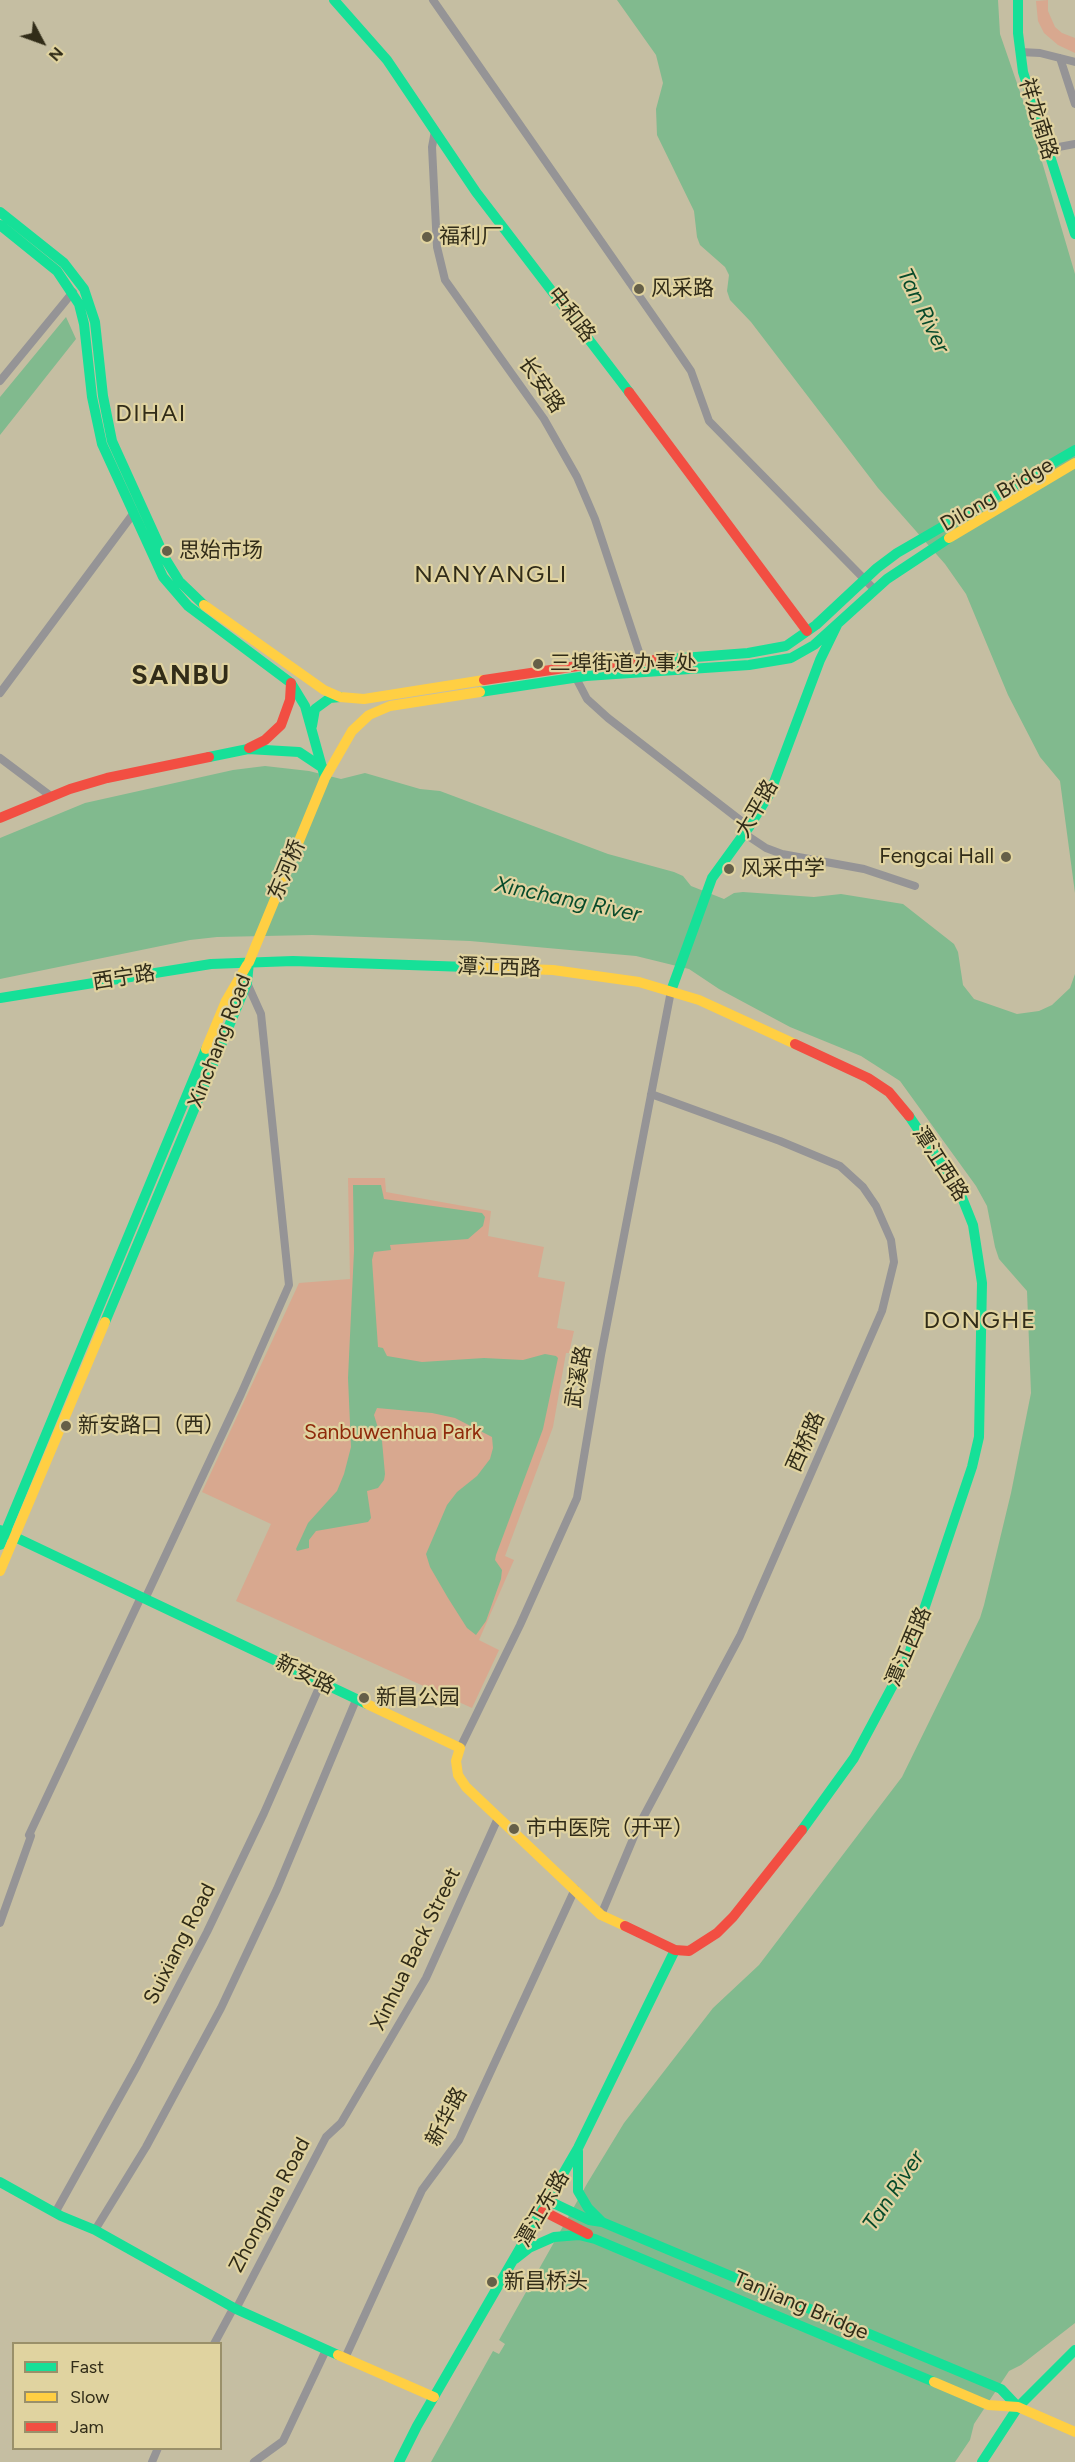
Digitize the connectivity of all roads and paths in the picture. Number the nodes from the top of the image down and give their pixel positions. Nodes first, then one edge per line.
1 (334, 0) edge
2 (433, 0) edge
3 (1018, 0) edge
4 (1020, 52) junction
5 (1060, 58) junction
6 (1075, 62) edge
7 (1075, 104) edge
8 (435, 130) junction
9 (1075, 144) edge
10 (1048, 149) junction
11 (1071, 209) edge
12 (0, 212) edge
13 (0, 225) edge
14 (1075, 234) edge
15 (73, 292) junction
16 (0, 381) edge
17 (1075, 450) edge
18 (1075, 463) edge
19 (133, 514) junction
20 (865, 579) junction
21 (875, 590) junction
22 (838, 623) junction
23 (807, 631) junction
24 (642, 661) junction
25 (576, 678) junction
26 (291, 683) junction
27 (0, 693) edge
28 (340, 697) junction
29 (312, 728) junction
30 (248, 749) junction
31 (0, 758) edge
32 (325, 774) junction
33 (52, 797) junction
34 (0, 818) edge
35 (747, 831) junction
36 (915, 885) dead end
37 (249, 962) junction
38 (247, 983) junction
39 (671, 991) junction
40 (0, 998) edge
41 (651, 1094) junction
42 (7, 1533) edge
43 (0, 1545) edge
44 (0, 1571) edge
45 (143, 1598) junction
46 (321, 1683) junction
47 (356, 1700) junction
48 (460, 1748) junction
49 (498, 1818) junction
50 (575, 1889) junction
51 (601, 1916) junction
52 (0, 1923) edge
53 (699, 1945) junction
54 (675, 1950) junction
55 (660, 1980) junction
56 (341, 2123) joint
57 (578, 2148) junction
58 (0, 2182) edge
59 (549, 2201) junction
60 (543, 2211) junction
61 (55, 2213) junction
62 (602, 2222) junction
63 (95, 2230) junction
64 (595, 2239) junction
65 (515, 2259) junction
66 (235, 2308) junction
67 (215, 2342) edge
68 (326, 2350) junction
69 (1075, 2350) edge
70 (345, 2358) junction
71 (434, 2397) junction
72 (1018, 2407) junction
73 (1075, 2432) edge
74 (254, 2462) edge
75 (399, 2462) edge
76 (982, 2462) edge

1 - 8 street, 中和路
2 - 20 street
3 - 4 street, 祥龙南路
4 - 5 street
4 - 10 street, 祥龙南路
5 - 6 street
5 - 7 street
8 - 23 street, 中和路
8 - 24 street, 长安路
9 - 10 street
10 - 11 street, 祥龙南路
11 - 14 street, 祥龙南路
12 - 28 street
13 - 15 street
15 - 16 street
15 - 19 street
17 - 20 street, Dilong Bridge
18 - 21 street, Dilong Bridge
19 - 26 street
19 - 27 street
20 - 21 street
20 - 23 street, Dilong Bridge
21 - 22 street, Dilong Bridge
22 - 25 street, Dilong Bridge
22 - 35 street, 大平路
23 - 24 street, Dilong Bridge
24 - 28 street, Dilong Bridge
25 - 32 street, 东河桥
25 - 35 street
26 - 29 street
26 - 30 street
28 - 29 street
29 - 32 street
30 - 32 street
30 - 33 street
31 - 33 street
32 - 37 street, 东河桥
33 - 34 street
35 - 36 street
35 - 39 street, 大平路
37 - 38 street, Xinchang Road
37 - 39 street, 潭江西路
37 - 40 street, 西宁路
37 - 42 street, Xinchang Road
38 - 42 street, Xinchang Road
38 - 45 street
39 - 41 street, 武溪路
39 - 53 street, 潭江西路
41 - 48 street, 武溪路
41 - 51 street, 西桥路
42 - 43 street, Xinchang Road
42 - 44 street, Xinchang Road
42 - 45 street, 新安路
45 - 46 street, 新安路
45 - 52 street
46 - 47 street, 新安路
46 - 61 street, Suixiang Road
47 - 48 street, 新安路
47 - 63 street
48 - 49 street
49 - 50 street
49 - 56 street, Xinhua Back Street
50 - 51 street
50 - 70 street, 新华路
51 - 54 street
53 - 54 street, 潭江西路
53 - 55 street
54 - 55 street, 潭江东路
55 - 57 street, 潭江东路
56 - 66 street, Zhonghua Road
57 - 59 street, 潭江东路
57 - 62 street
58 - 61 street
59 - 60 street, 潭江东路
59 - 62 street, Tanjiang Bridge
60 - 64 street
60 - 65 street, 潭江东路
61 - 63 street
62 - 72 street, Tanjiang Bridge
63 - 66 street
64 - 65 street
64 - 72 street, Tanjiang Bridge
65 - 71 street, 潭江东路
66 - 67 street, Zhonghua Road
66 - 68 street
68 - 70 street
68 - 74 street
69 - 72 street
70 - 71 street
71 - 75 street, 潭江东路
72 - 73 street
72 - 76 street

